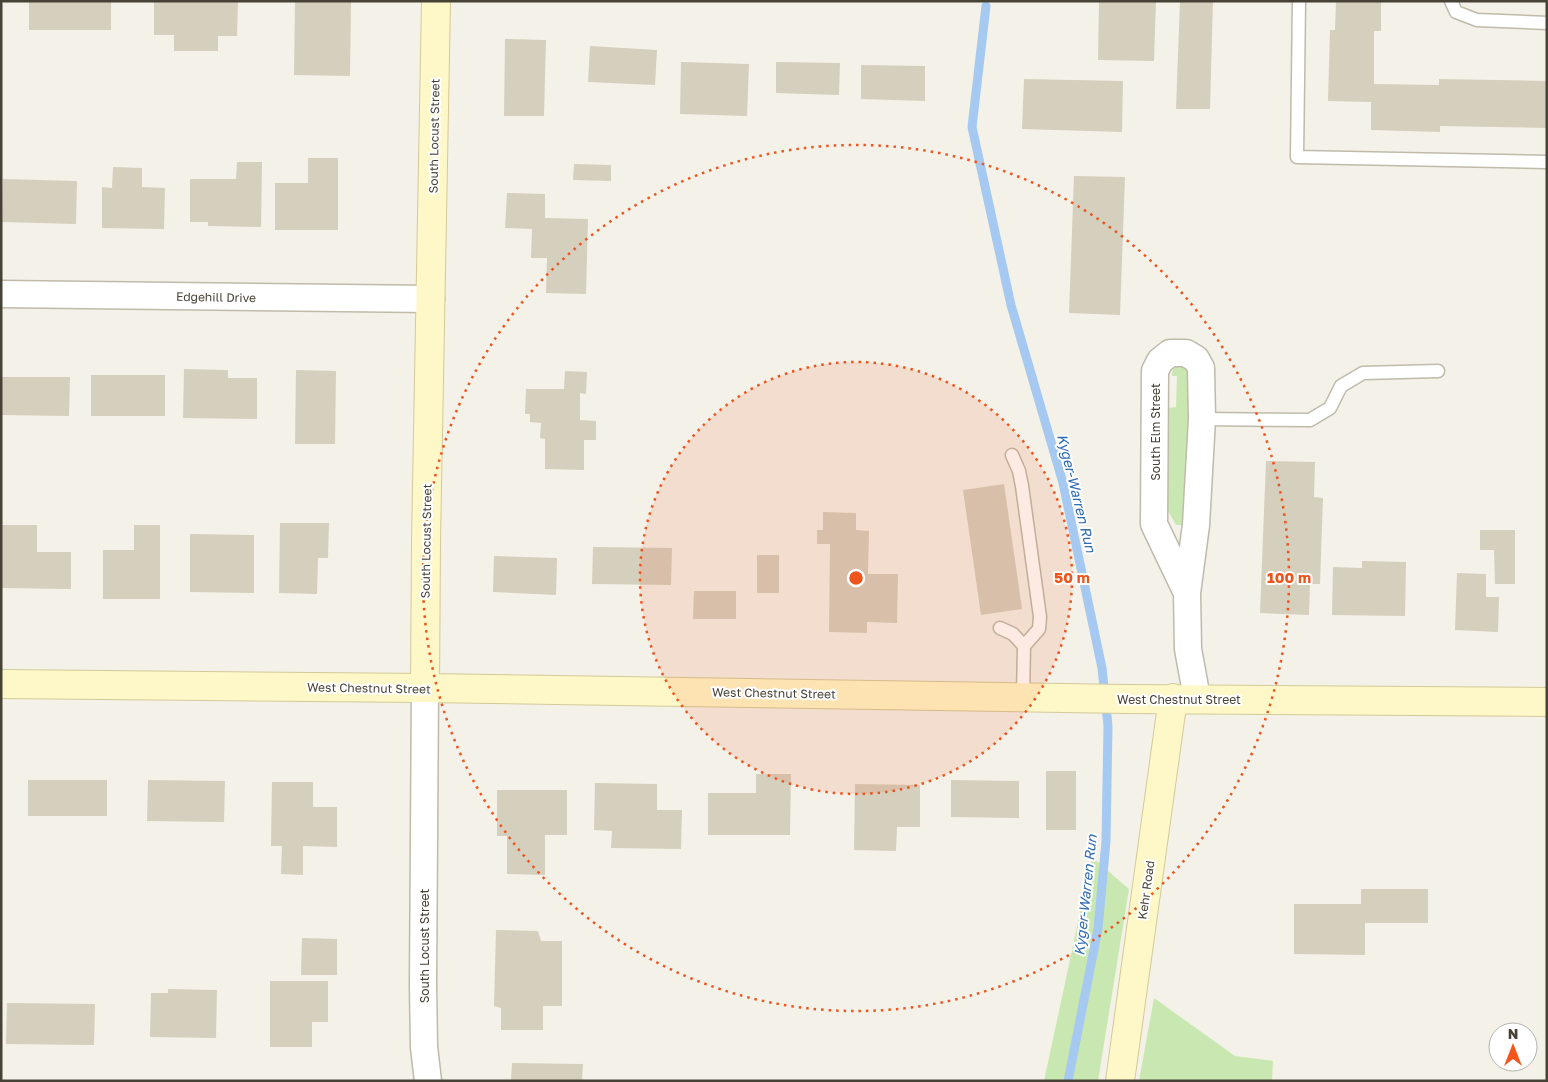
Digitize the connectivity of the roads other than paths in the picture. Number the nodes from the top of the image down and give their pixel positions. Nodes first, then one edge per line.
1 (436, 1) edge
2 (1299, 1) edge
3 (1451, 1) edge
4 (1547, 23) edge
5 (1547, 162) edge
6 (1, 294) edge
7 (431, 299) junction
8 (1438, 371) dead end
9 (1202, 419) junction
10 (1012, 455) dead end
11 (1187, 593) junction
12 (1000, 628) dead end
13 (1024, 646) junction
14 (1, 684) edge
15 (425, 688) junction
16 (1023, 697) junction
17 (1185, 698) junction
18 (1547, 702) edge
19 (428, 1081) edge
20 (1120, 1081) edge

1 - 7 main road, South Locust Street
2 - 5 lane
3 - 4 lane
6 - 7 street, Edgehill Drive
7 - 15 main road, South Locust Street
8 - 9 lane
9 - 11 street, South Elm Street
9 - 11 street, South Elm Street
10 - 13 lane
11 - 17 street, South Elm Street
12 - 13 lane
13 - 16 lane
14 - 15 main road, West Chestnut Street
15 - 16 main road, West Chestnut Street
15 - 19 street, South Locust Street
16 - 17 main road, West Chestnut Street
17 - 18 main road, West Chestnut Street
17 - 20 main road, Kehr Road

